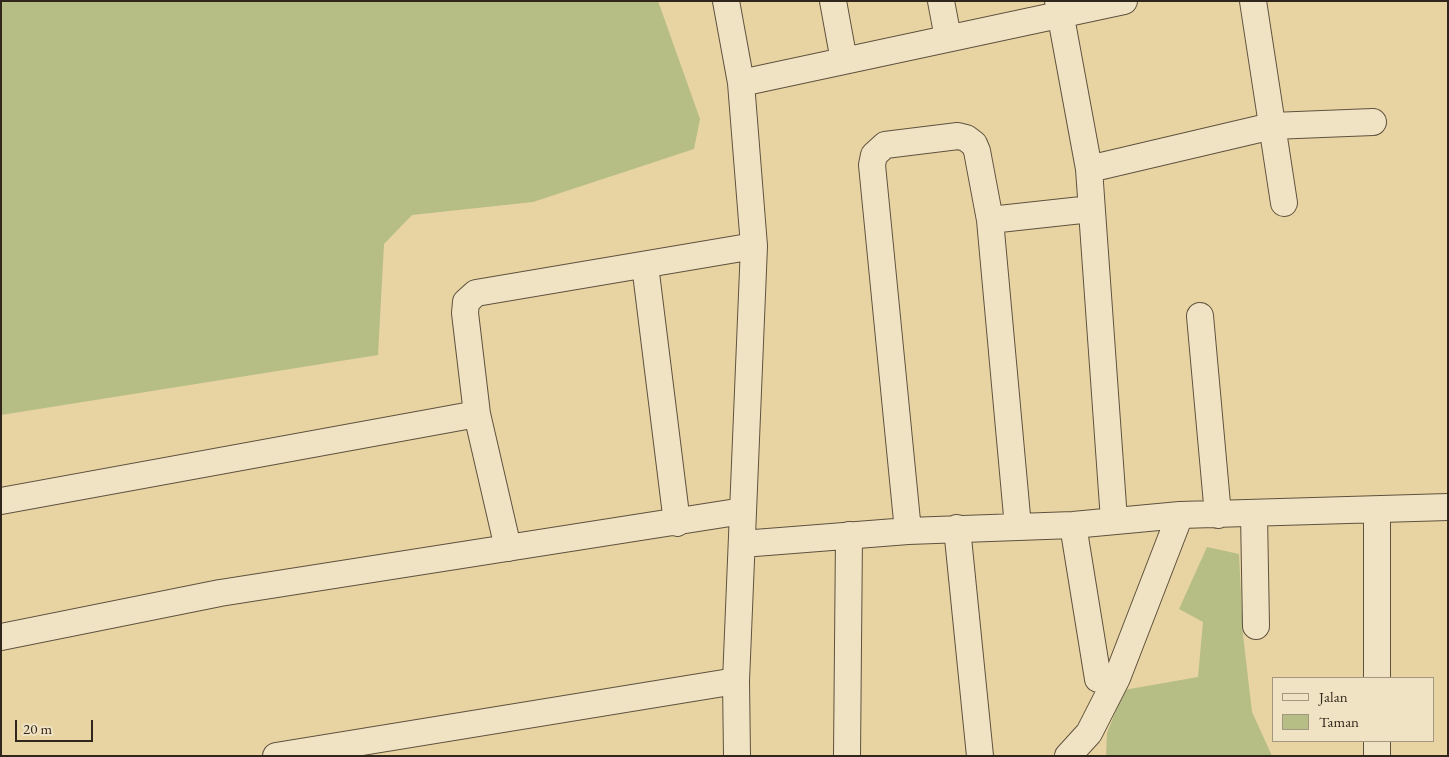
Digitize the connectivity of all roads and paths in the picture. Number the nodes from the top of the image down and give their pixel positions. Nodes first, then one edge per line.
1 (726, 1) edge
2 (833, 1) edge
3 (941, 1) edge
4 (1124, 1) edge
5 (1253, 1) edge
6 (1059, 8) edge
7 (948, 38) junction
8 (844, 61) junction
9 (741, 83) junction
10 (1373, 122) dead end
11 (1272, 126) junction
12 (1089, 169) junction
13 (1284, 203) dead end
14 (1091, 209) junction
15 (990, 220) junction
16 (754, 246) junction
17 (644, 264) junction
18 (1200, 316) dead end
19 (477, 414) junction
20 (1, 502) edge
21 (1448, 508) edge
22 (743, 511) junction
23 (1377, 511) junction
24 (1254, 514) junction
25 (1180, 515) junction
26 (1218, 515) junction
27 (1114, 520) junction
28 (677, 522) junction
29 (1072, 524) junction
30 (1018, 527) junction
31 (957, 528) junction
32 (908, 531) junction
33 (849, 535) junction
34 (742, 544) junction
35 (508, 548) junction
36 (1256, 626) dead end
37 (1, 637) edge
38 (1377, 677) edge
39 (1098, 679) dead end
40 (736, 681) junction
41 (1377, 742) edge
42 (276, 756) edge
43 (737, 756) edge
44 (847, 756) edge
45 (980, 756) edge
46 (1068, 756) edge
47 (1377, 756) edge

1 - 9 street
2 - 8 street
3 - 7 street
4 - 6 street
5 - 11 street
6 - 7 street
6 - 12 street
7 - 8 street
8 - 9 street
9 - 16 street
10 - 11 street
11 - 12 street
11 - 13 street
12 - 14 street
14 - 15 street
14 - 27 street
15 - 30 street
15 - 32 street
16 - 17 street
16 - 22 street
17 - 19 street
17 - 28 street
18 - 26 street
19 - 20 street
19 - 35 street
21 - 23 street
22 - 28 street
22 - 34 street
23 - 24 street
23 - 38 street
24 - 26 street
24 - 36 street
25 - 26 street
25 - 27 street
25 - 46 street
27 - 29 street
28 - 35 street
29 - 30 street
29 - 39 street
30 - 31 street
31 - 32 street
31 - 45 street
32 - 33 street
33 - 34 street
33 - 44 street
34 - 40 street
35 - 37 street
40 - 42 street
40 - 43 street
41 - 47 street

